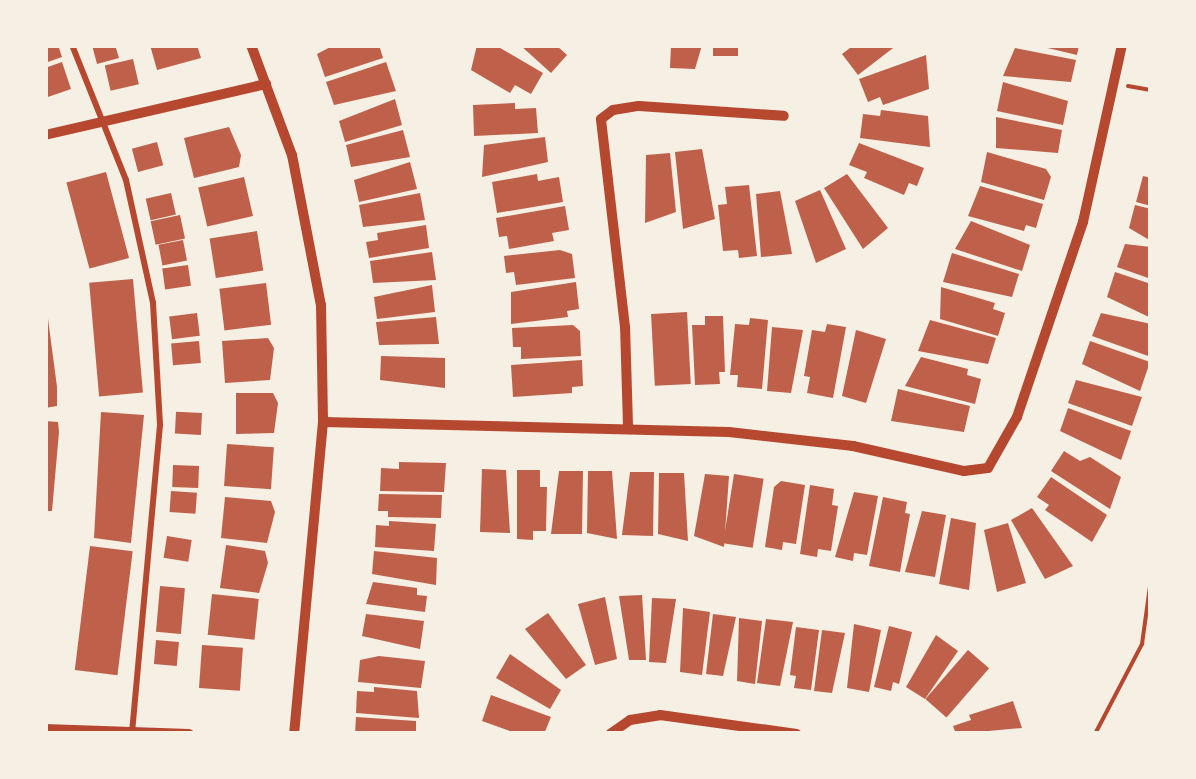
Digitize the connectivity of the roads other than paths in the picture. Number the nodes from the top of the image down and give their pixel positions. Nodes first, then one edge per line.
1 (72, 45) edge
2 (251, 45) edge
3 (1122, 45) edge
4 (266, 84) junction
5 (784, 116) dead end
6 (107, 122) junction
7 (45, 136) edge
8 (322, 422) junction
9 (628, 426) junction
10 (45, 729) edge
11 (132, 732) edge
12 (189, 734) edge
13 (294, 734) edge
14 (610, 734) edge
15 (796, 734) edge

1 - 6 lane
2 - 4 street
3 - 9 street
4 - 6 street
4 - 8 street
5 - 9 street
6 - 7 street
6 - 11 lane
8 - 9 street
8 - 13 street
10 - 11 street
11 - 12 street
14 - 15 street

